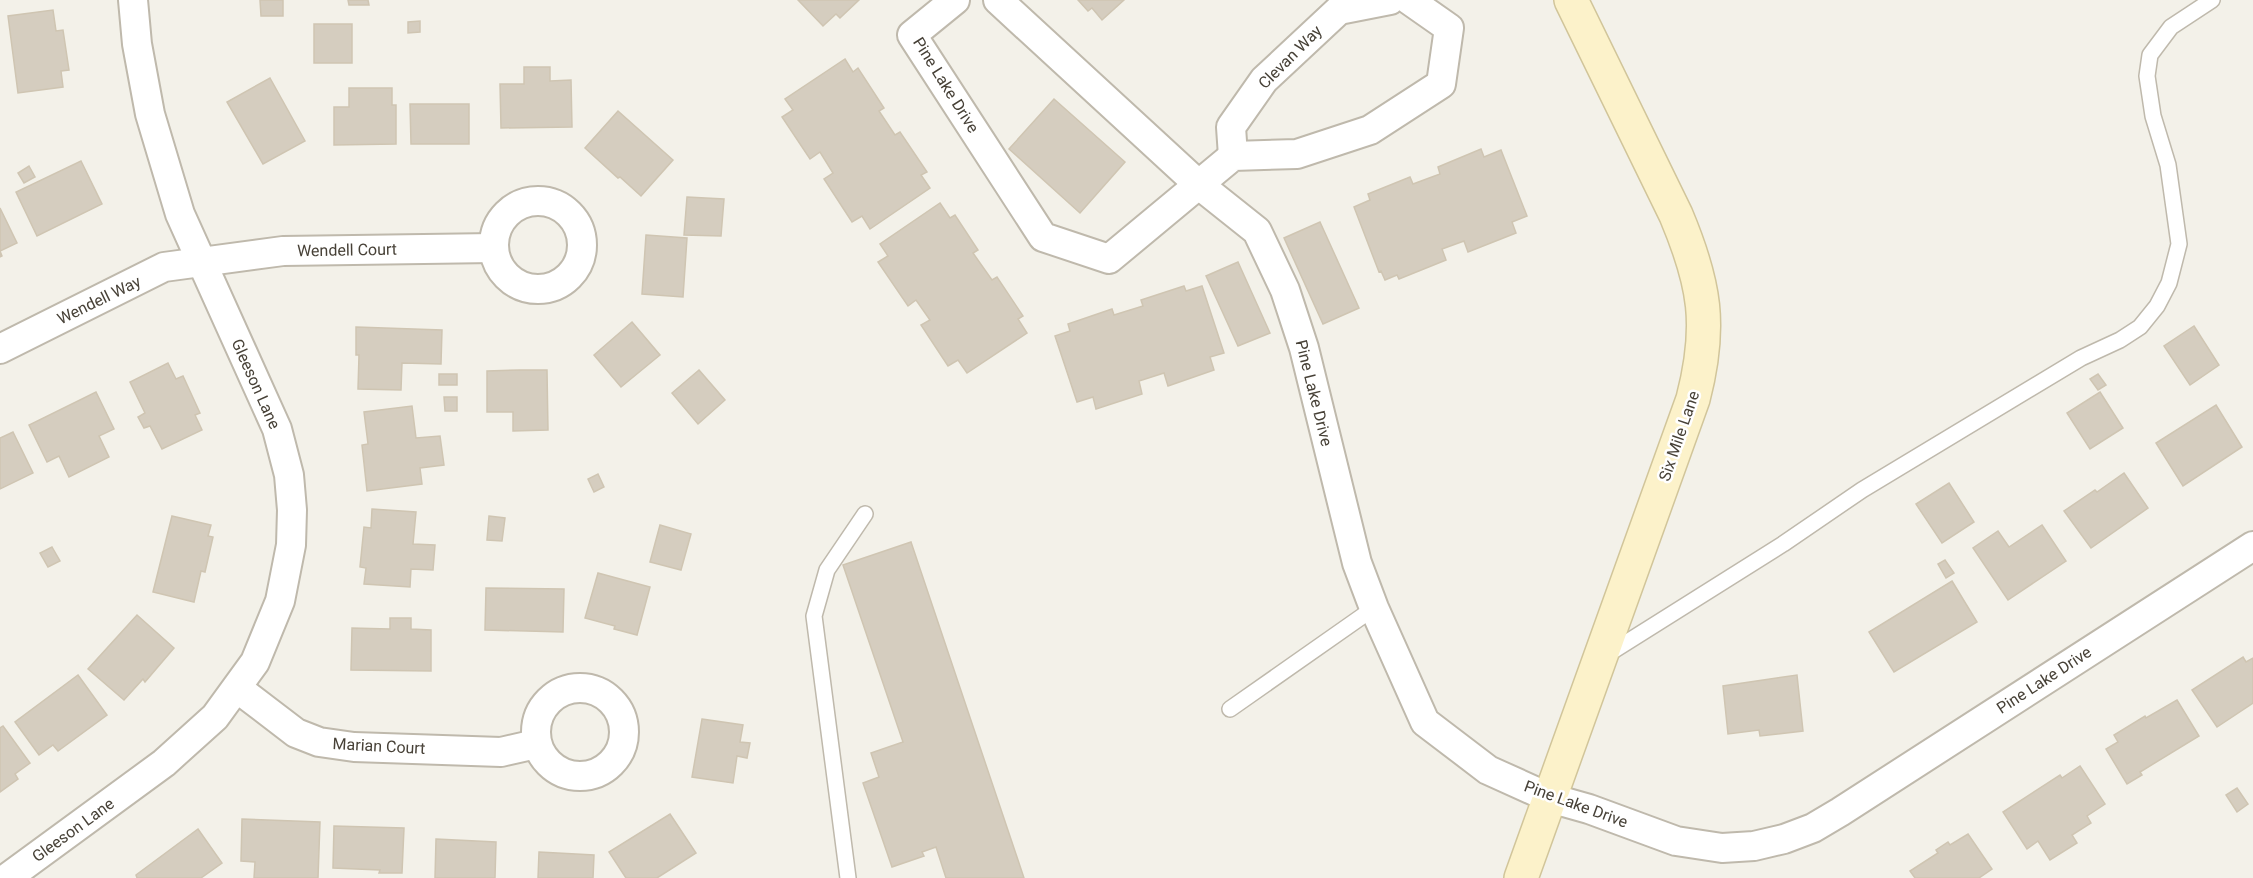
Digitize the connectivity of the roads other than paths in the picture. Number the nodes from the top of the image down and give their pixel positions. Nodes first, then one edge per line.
1 (134, 0) edge
2 (955, 0) edge
3 (998, 0) edge
4 (1390, 0) edge
5 (1408, 0) edge
6 (1571, 0) edge
7 (2212, 0) edge
8 (1233, 156) junction
9 (1198, 184) junction
10 (494, 248) dead end
11 (201, 262) junction
12 (0, 349) edge
13 (865, 514) dead end
14 (2253, 546) edge
15 (1374, 608) junction
16 (1600, 659) junction
17 (237, 688) junction
18 (1230, 709) dead end
19 (536, 744) dead end
20 (1550, 798) junction
21 (7, 878) edge
22 (848, 878) edge
23 (1521, 878) edge

1 - 11 street, Gleeson Lane
2 - 9 street, Pine Lake Drive
3 - 9 street, Pine Lake Drive
4 - 8 street, Clevan Way
5 - 8 street
6 - 16 street, Six Mile Lane
7 - 16 lane
8 - 9 street
9 - 15 street, Pine Lake Drive
10 - 11 street, Wendell Court
11 - 12 street, Wendell Way
11 - 17 street, Gleeson Lane
13 - 22 lane
14 - 20 street, Pine Lake Drive
15 - 18 lane
15 - 20 street, Pine Lake Drive
16 - 20 street, Six Mile Lane
17 - 19 street, Marian Court
17 - 21 street, Gleeson Lane
20 - 23 street, Six Mile Lane

